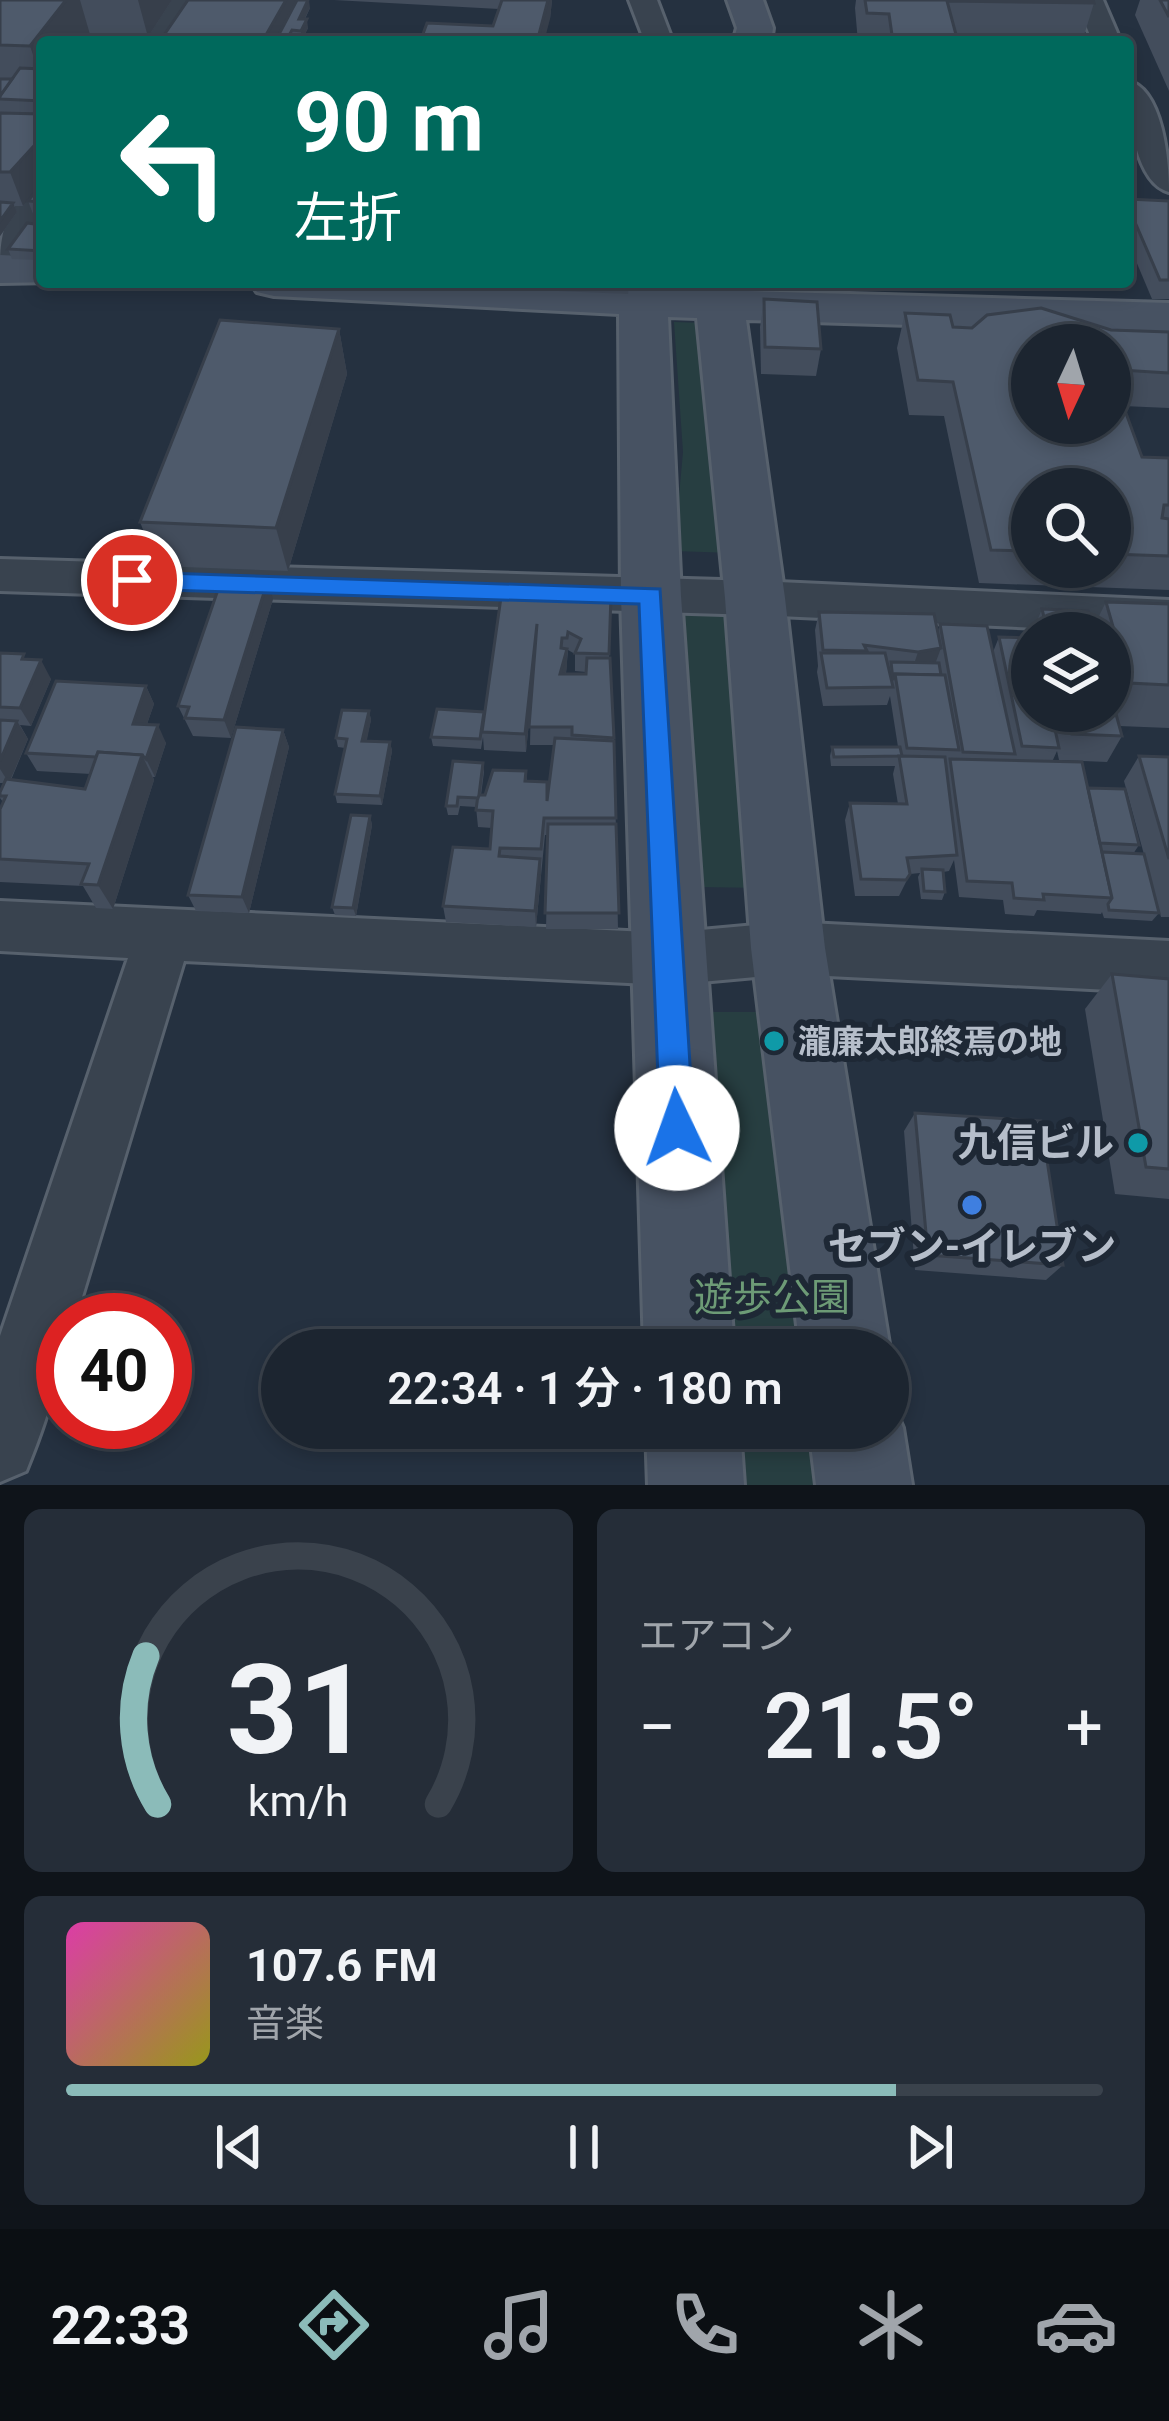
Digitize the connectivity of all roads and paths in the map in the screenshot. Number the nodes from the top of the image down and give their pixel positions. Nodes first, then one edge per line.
1 (183, 0) edge
2 (644, 0) edge
3 (742, 0) edge
4 (1089, 0) edge
5 (161, 36) edge
6 (657, 36) edge
7 (728, 36) edge
8 (753, 36) edge
9 (1104, 36) edge
10 (1148, 127) edge
11 (1169, 182) edge
12 (36, 206) edge
13 (0, 252) edge
14 (0, 269) edge
15 (36, 271) edge
16 (521, 288) edge
17 (645, 291) edge
18 (723, 294) edge
19 (1169, 318) edge
20 (0, 575) edge
21 (651, 596) junction
22 (755, 598) junction
23 (1169, 617) edge
24 (0, 926) edge
25 (164, 934) junction
26 (788, 948) junction
27 (668, 959) junction
28 (1169, 968) edge
29 (688, 1329) edge
30 (842, 1329) edge
31 (0, 1444) edge
32 (694, 1449) edge
33 (859, 1449) edge
34 (696, 1485) edge
35 (864, 1485) edge

1 - 5 street
2 - 6 street
3 - 7 street
3 - 8 street
4 - 9 street
10 - 11 street
12 - 13 street
14 - 15 street
16 - 17 street
17 - 18 street
17 - 21 street
18 - 19 street
18 - 22 street
20 - 21 street
21 - 22 street
21 - 27 street
22 - 23 street
22 - 26 street
24 - 25 street
25 - 27 street
25 - 31 street
26 - 27 street
26 - 28 street
26 - 30 street
27 - 29 street
32 - 34 street
33 - 35 street

